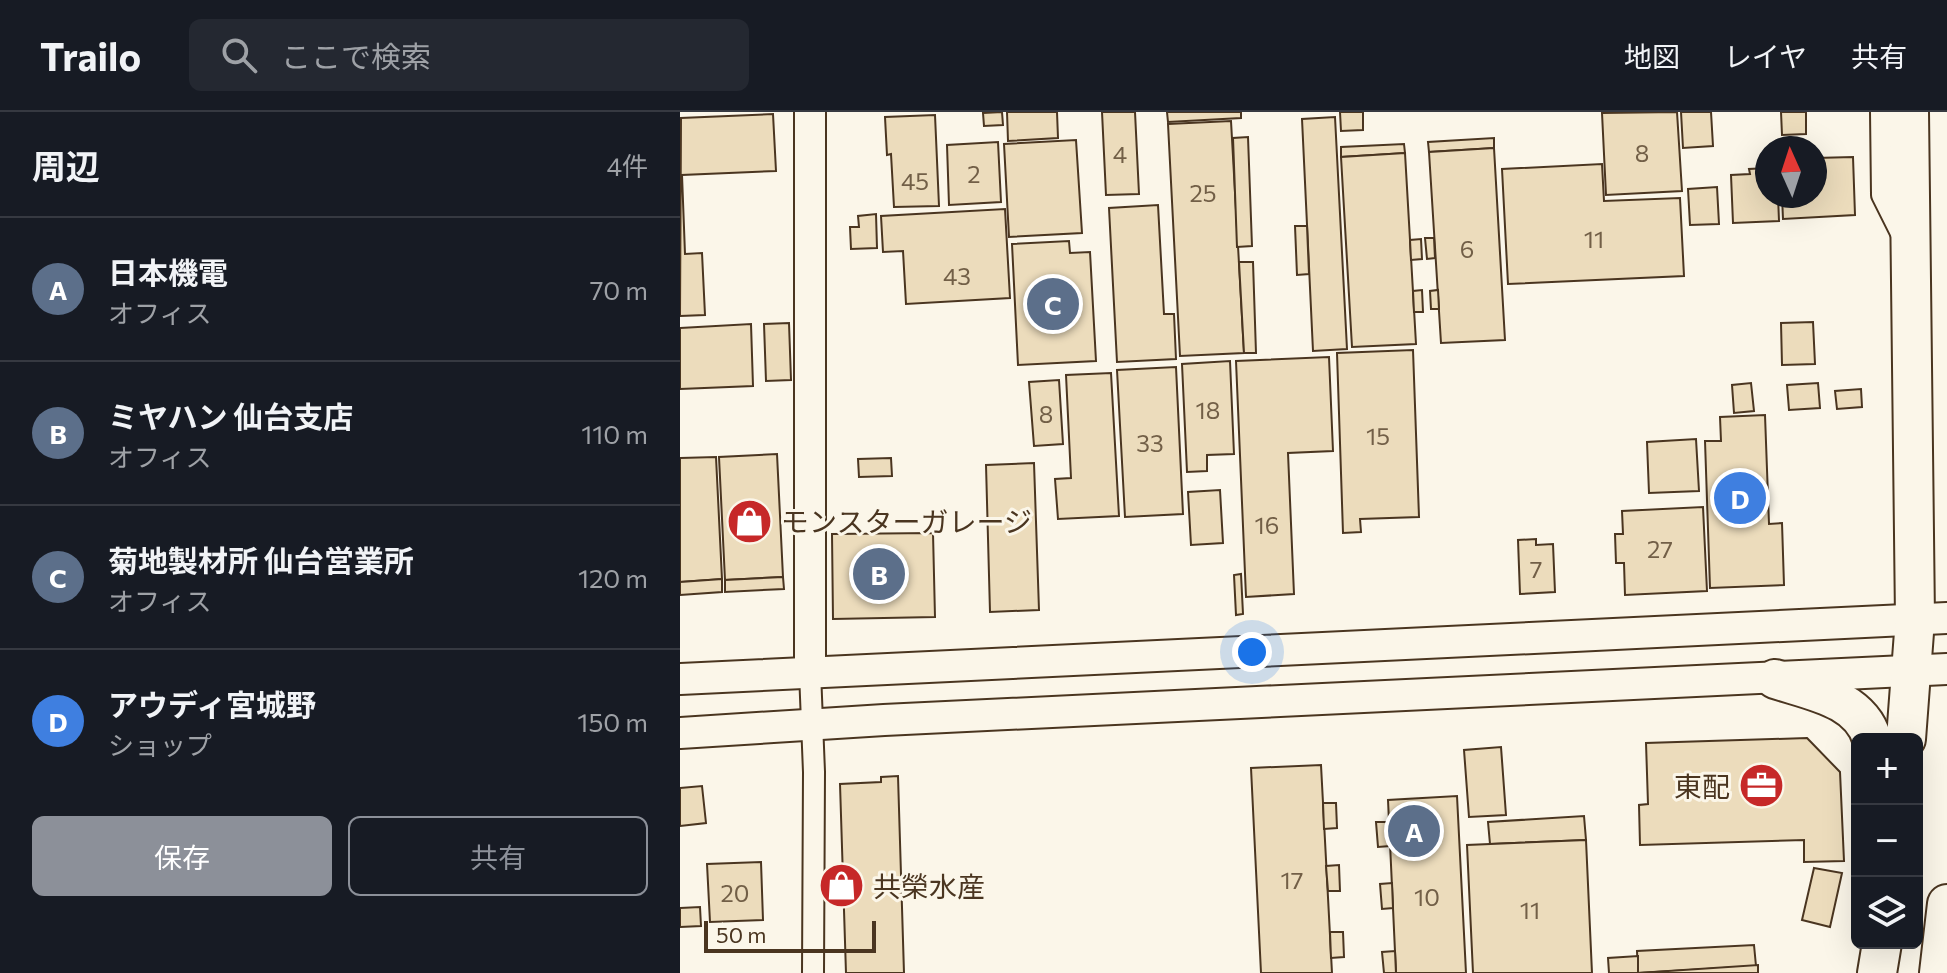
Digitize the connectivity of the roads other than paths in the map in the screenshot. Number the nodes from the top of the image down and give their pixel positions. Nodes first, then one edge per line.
1 (810, 112) edge
2 (1881, 112) edge
3 (1909, 112) edge
4 (1910, 251) junction
5 (1931, 619) edge
6 (1930, 670) edge
7 (810, 672) junction
8 (680, 679) edge
9 (1775, 679) junction
10 (812, 725) junction
11 (680, 733) edge
12 (1870, 733) edge
13 (1908, 733) edge
14 (1947, 904) edge
15 (1881, 949) edge
16 (813, 973) edge
17 (1877, 973) edge
18 (1939, 973) edge

1 - 7 street
2 - 4 street
3 - 4 highway
4 - 5 highway
5 - 6 highway
5 - 7 street
6 - 9 street
6 - 13 highway
7 - 8 street
7 - 10 street
9 - 10 street
9 - 12 highway
10 - 11 street
10 - 16 street
14 - 18 highway
15 - 17 highway

